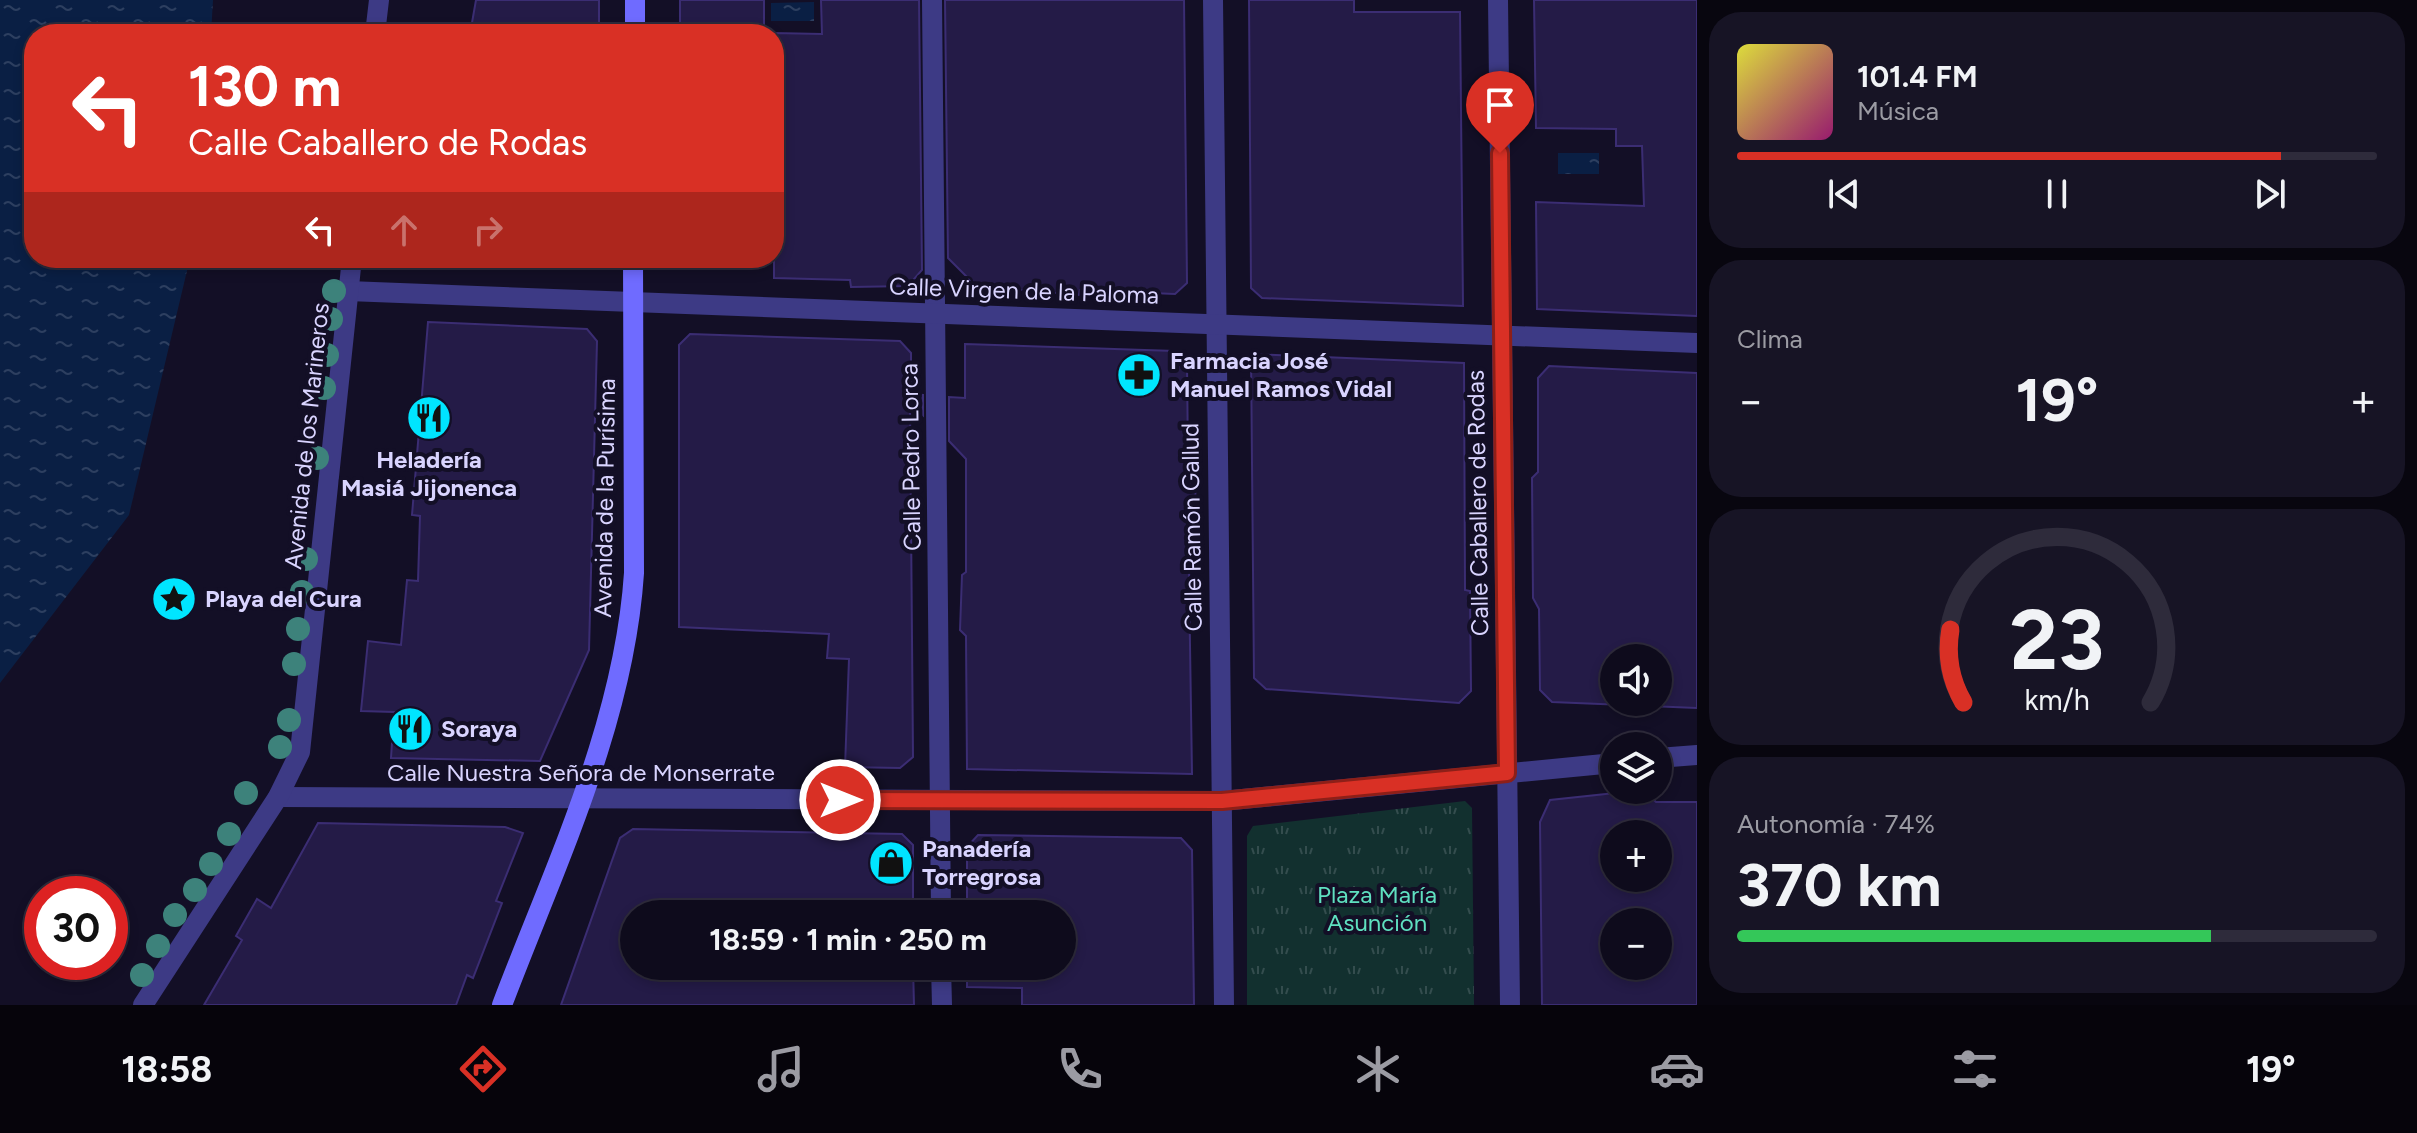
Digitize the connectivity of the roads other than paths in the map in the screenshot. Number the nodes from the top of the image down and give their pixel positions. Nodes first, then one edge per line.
1 (379, 0) edge
2 (635, 0) edge
3 (932, 0) edge
4 (1213, 0) edge
5 (1498, 0) edge
6 (376, 24) edge
7 (635, 24) edge
8 (351, 268) edge
9 (633, 268) edge
10 (348, 291) junction
11 (632, 302) junction
12 (936, 314) junction
13 (1216, 325) junction
14 (1502, 336) junction
15 (1697, 343) edge
16 (1697, 755) edge
17 (1672, 757) edge
18 (1600, 764) edge
19 (1507, 773) junction
20 (278, 797) junction
21 (579, 798) junction
22 (940, 800) junction
23 (1222, 801) junction
24 (941, 900) edge
25 (941, 980) edge
26 (143, 1005) edge
27 (502, 1005) edge
28 (942, 1005) edge
29 (1224, 1005) edge
30 (1510, 1005) edge

1 - 6 street
2 - 7 street
3 - 12 street, Calle Pedro Lorca
4 - 13 street, Calle Ramón Gallud
5 - 14 street, Calle Caballero de Rodas
8 - 10 street, Avenida de los Marineros
9 - 11 street, Avenida de la Purísima
10 - 11 street, Calle Virgen de la Paloma
10 - 20 street, Avenida de los Marineros
11 - 12 street, Calle Virgen de la Paloma
11 - 21 street, Avenida de la Purísima
12 - 13 street, Calle Virgen de la Paloma
12 - 22 street, Calle Pedro Lorca
13 - 14 street, Calle Virgen de la Paloma
13 - 23 street, Calle Ramón Gallud
14 - 15 street, Calle Virgen de la Paloma
14 - 19 street, Calle Caballero de Rodas
16 - 17 street
18 - 19 street, Calle Nuestra Señora de Monserrate
19 - 23 street, Calle Nuestra Señora de Monserrate
19 - 30 street, Calle Caballero de Rodas
20 - 21 street, Calle Nuestra Señora de Monserrate
20 - 26 street, Avenida de los Marineros
21 - 22 street, Calle Nuestra Señora de Monserrate
21 - 27 street, Avenida de la Purísima
22 - 23 street, Calle Nuestra Señora de Monserrate
22 - 24 street, Calle Pedro Lorca
23 - 29 street, Calle Ramón Gallud
25 - 28 street

